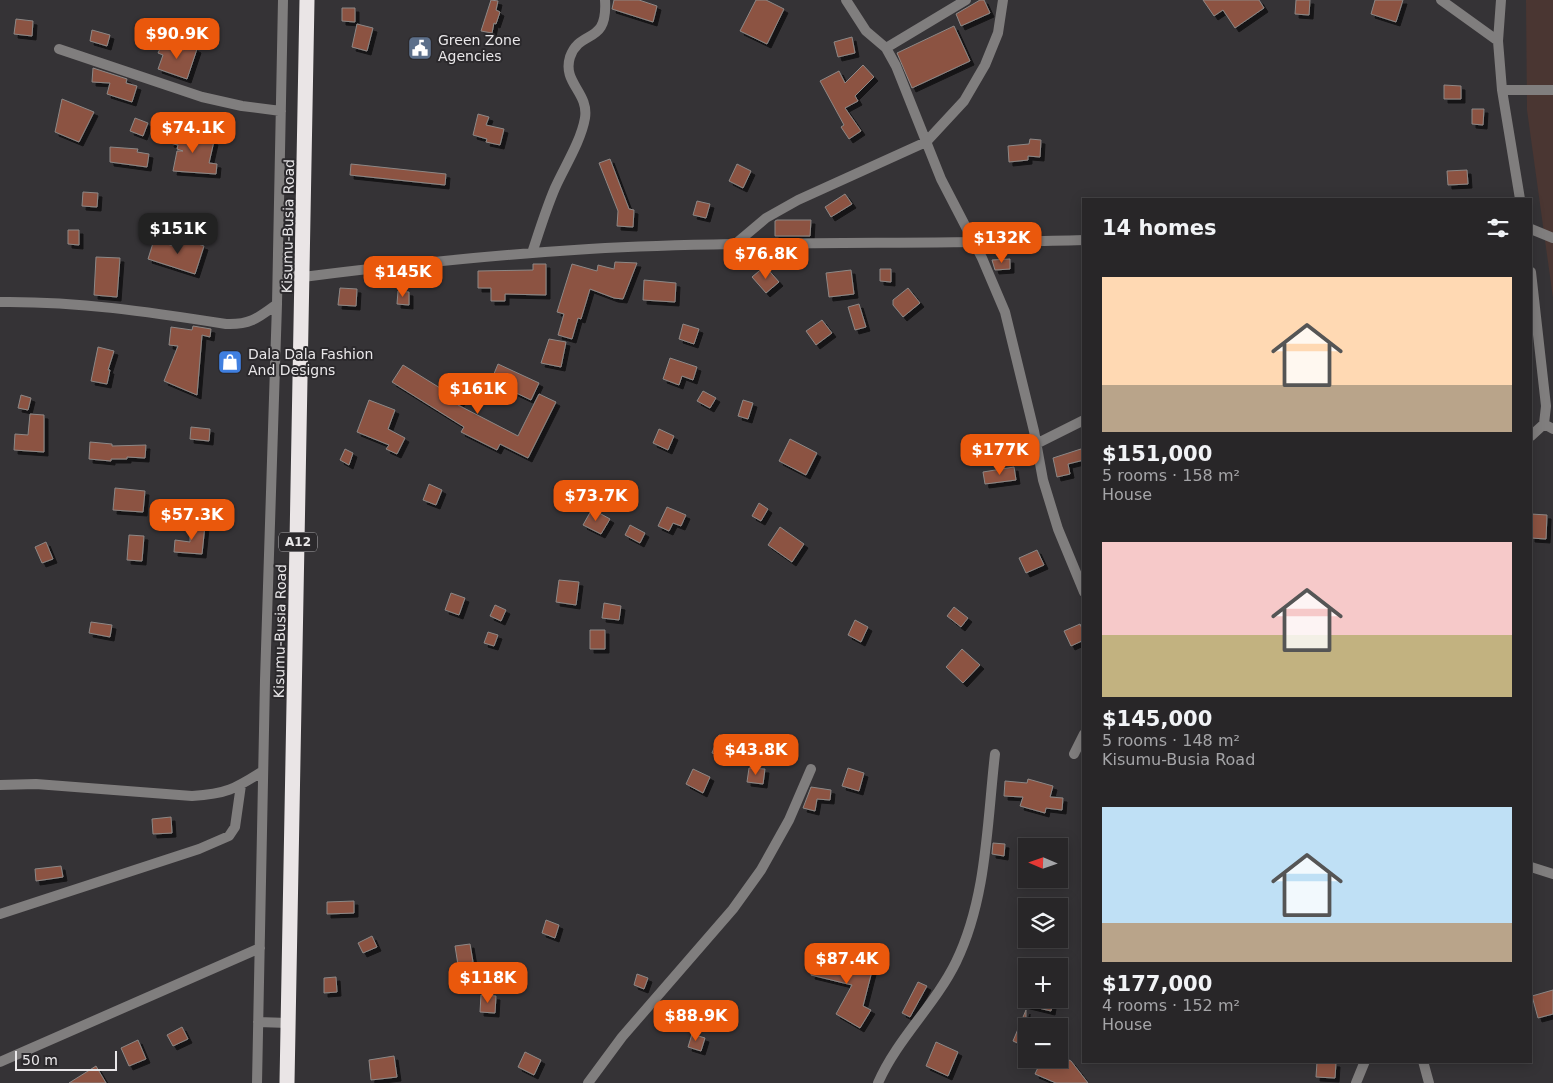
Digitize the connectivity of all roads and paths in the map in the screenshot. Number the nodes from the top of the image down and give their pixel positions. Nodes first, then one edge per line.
1 (282, 0) edge
2 (307, 0) edge
3 (605, 0) edge
4 (846, 0) edge
5 (966, 0) edge
6 (1003, 0) edge
7 (1441, 0) edge
8 (1502, 0) edge
9 (1498, 41) junction
10 (886, 48) junction
11 (59, 49) dead end
12 (1502, 90) junction
13 (1553, 90) edge
14 (281, 110) junction
15 (926, 142) junction
16 (1520, 198) edge
17 (1532, 230) edge
18 (1553, 238) edge
19 (1082, 240) edge
20 (973, 243) junction
21 (734, 245) junction
22 (532, 253) junction
23 (278, 276) junction
24 (303, 276) junction
25 (1532, 281) edge
26 (0, 302) edge
27 (277, 304) junction
28 (1082, 421) edge
29 (1548, 427) edge
30 (1532, 435) edge
31 (1036, 444) junction
32 (1082, 587) edge
33 (1082, 738) edge
34 (995, 754) dead end
35 (1074, 754) dead end
36 (811, 769) dead end
37 (263, 771) junction
38 (0, 785) edge
39 (241, 785) junction
40 (1532, 867) edge
41 (1553, 874) edge
42 (0, 914) edge
43 (260, 948) junction
44 (258, 1022) junction
45 (288, 1023) junction
46 (0, 1062) edge
47 (1364, 1063) edge
48 (1424, 1063) edge
49 (257, 1083) edge
50 (287, 1083) edge
51 (588, 1083) edge
52 (878, 1083) edge
53 (1356, 1083) edge
54 (1429, 1083) edge

1 - 14 street
2 - 24 highway, Kisumu-Busia Road / A12
3 - 22 street
4 - 10 street
5 - 10 street
6 - 15 street
7 - 9 street
8 - 9 street
9 - 12 street
10 - 15 street
11 - 14 street
12 - 13 street
12 - 16 street
14 - 23 street
15 - 20 street
15 - 21 street
17 - 18 street
19 - 20 street
20 - 21 street
20 - 31 street
21 - 22 street
22 - 24 street
23 - 24 street
23 - 27 street
24 - 45 highway, Kisumu-Busia Road / A12
25 - 29 street
26 - 27 street
27 - 37 street
28 - 31 street
29 - 30 street
31 - 32 street
33 - 35 street
34 - 52 street
36 - 51 street
37 - 39 street
37 - 43 street
38 - 39 street
39 - 42 street
40 - 41 street
43 - 44 street
43 - 46 street
44 - 45 street
44 - 49 street
45 - 50 highway, Kisumu-Busia Road / A12
47 - 53 street
48 - 54 street

